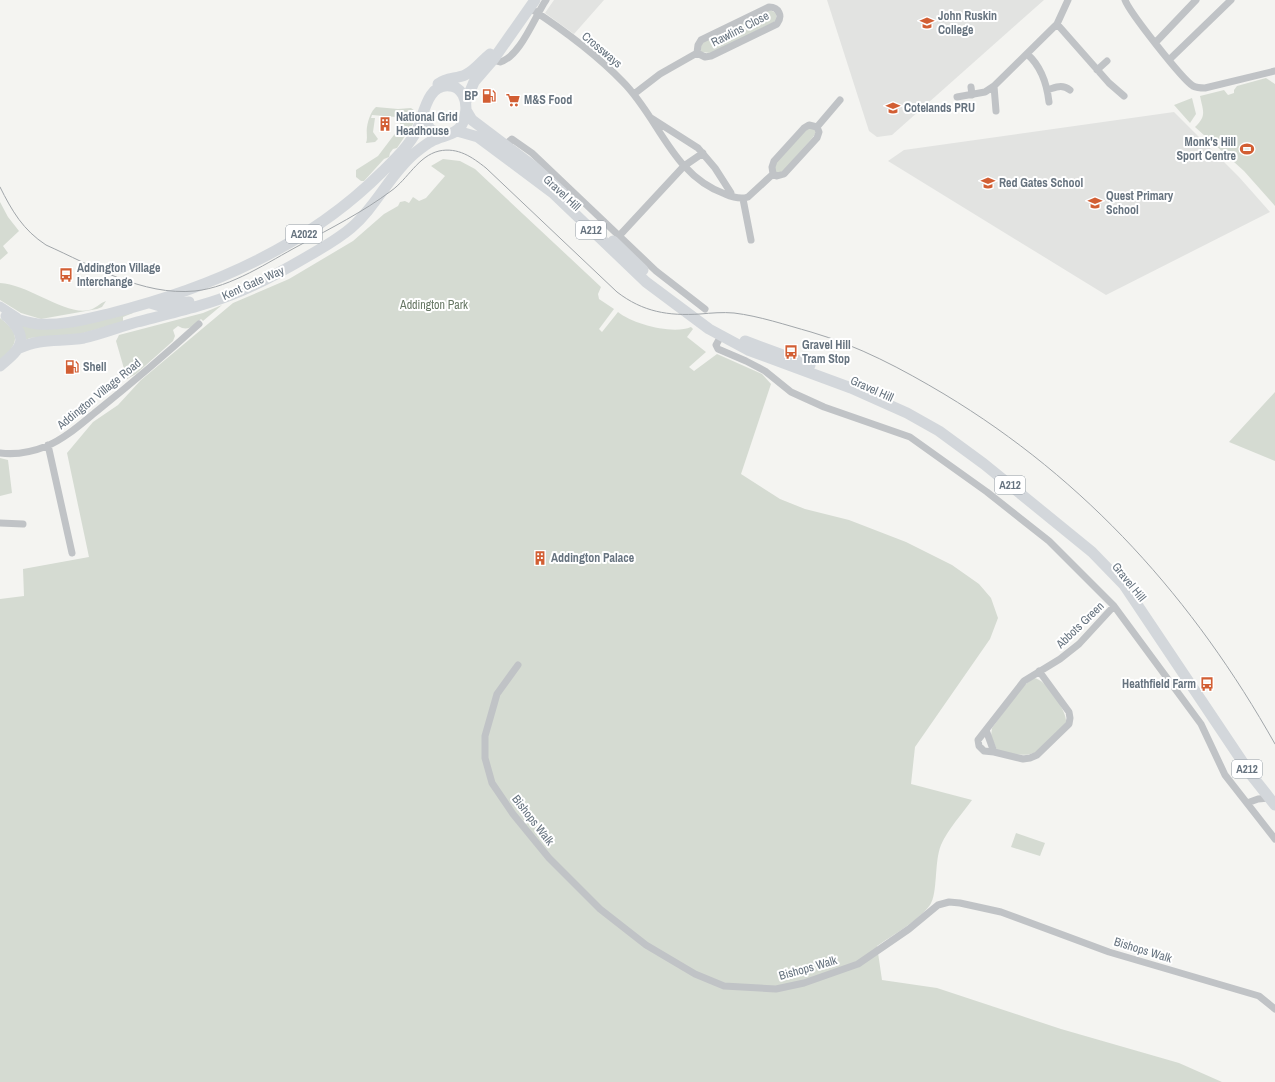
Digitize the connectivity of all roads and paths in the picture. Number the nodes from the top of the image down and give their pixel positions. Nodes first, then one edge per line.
1 (546, 0) edge
2 (1068, 0) edge
3 (1126, 0) edge
4 (1196, 0) edge
5 (1231, 0) edge
6 (534, 7) edge
7 (1058, 24) junction
8 (1156, 42) junction
9 (499, 49) junction
10 (697, 53) junction
11 (1028, 54) junction
12 (1170, 59) junction
13 (493, 60) junction
14 (1107, 61) dead end
15 (1098, 70) junction
16 (1275, 71) edge
17 (994, 86) junction
18 (972, 87) dead end
19 (1047, 90) junction
20 (1070, 90) dead end
21 (432, 94) junction
22 (634, 94) junction
23 (972, 95) junction
24 (1124, 96) dead end
25 (958, 97) dead end
26 (840, 100) dead end
27 (1049, 102) dead end
28 (466, 105) junction
29 (996, 111) dead end
30 (422, 116) junction
31 (651, 118) junction
32 (817, 127) junction
33 (457, 131) junction
34 (442, 136) junction
35 (506, 143) junction
36 (703, 153) junction
37 (684, 166) junction
38 (773, 174) junction
39 (730, 196) junction
40 (743, 199) junction
41 (619, 236) junction
42 (752, 240) dead end
43 (681, 297) junction
44 (149, 303) junction
45 (203, 304) junction
46 (0, 306) edge
47 (705, 309) dead end
48 (3, 313) edge
49 (24, 321) junction
50 (199, 324) dead end
51 (178, 331) dead end
52 (184, 338) junction
53 (719, 341) junction
54 (20, 348) junction
55 (0, 366) edge
56 (48, 445) junction
57 (0, 453) edge
58 (0, 523) edge
59 (23, 524) dead end
60 (72, 553) dead end
61 (1114, 606) junction
62 (518, 665) dead end
63 (1039, 671) junction
64 (986, 730) junction
65 (1222, 731) junction
66 (994, 752) junction
67 (1272, 801) edge
68 (1248, 803) junction
69 (1275, 839) edge
70 (1275, 1010) edge

1 - 6 street
2 - 7 street
3 - 8 street
4 - 8 street
5 - 12 street
6 - 9 main road
6 - 13 street
6 - 22 street, Crossways
7 - 11 street
7 - 15 street
8 - 12 street
9 - 13 main road
9 - 21 main road
10 - 10 street, Rawlins Close
10 - 22 street, Rawlins Close
11 - 17 street
11 - 19 street
12 - 16 street
13 - 28 main road
14 - 15 street
15 - 24 street
17 - 23 street
17 - 29 street
18 - 23 street
19 - 20 street
19 - 27 street
21 - 28 main road
21 - 30 main road
22 - 31 street, Crossways
23 - 25 street
26 - 32 street
28 - 33 main road
28 - 35 main road, Gravel Hill / A212
30 - 34 main road
30 - 44 main road, Kent Gate Way / A2022
31 - 36 street, Crossways
31 - 37 street, Crossways
32 - 38 street
32 - 38 street
33 - 34 main road
33 - 53 main road, Gravel Hill / A212
34 - 45 main road, Kent Gate Way / A2022
35 - 41 street, Gravel Hill
35 - 43 main road, Gravel Hill / A212
36 - 37 street
36 - 39 street, Crossways
37 - 39 street, Crossways
37 - 41 street
38 - 40 street
39 - 40 street, Crossways
40 - 42 street
41 - 43 street, Gravel Hill
43 - 47 street, Gravel Hill
43 - 65 main road, Gravel Hill / A212
44 - 45 main road
44 - 49 main road, Kent Gate Way / A2022
45 - 54 main road, Kent Gate Way / A2022
46 - 49 street
48 - 49 main road, Kent Gate Way / A2022
48 - 54 main road
50 - 52 street, Addington Village Road
51 - 52 street
52 - 56 street, Addington Village Road
53 - 61 street, Gravel Hill
53 - 65 main road, Gravel Hill / A212
54 - 55 main road
56 - 57 street, Addington Village Road
56 - 60 street
58 - 59 street
61 - 63 street, Abbots Green
61 - 68 street, Gravel Hill
62 - 70 street, Bishops Walk
63 - 64 street, Abbots Green
63 - 66 street, Abbots Green
64 - 66 street
64 - 66 street, Abbots Green
65 - 67 main road, Gravel Hill / A212
67 - 68 street, Gravel Hill
68 - 69 street, Gravel Hill

